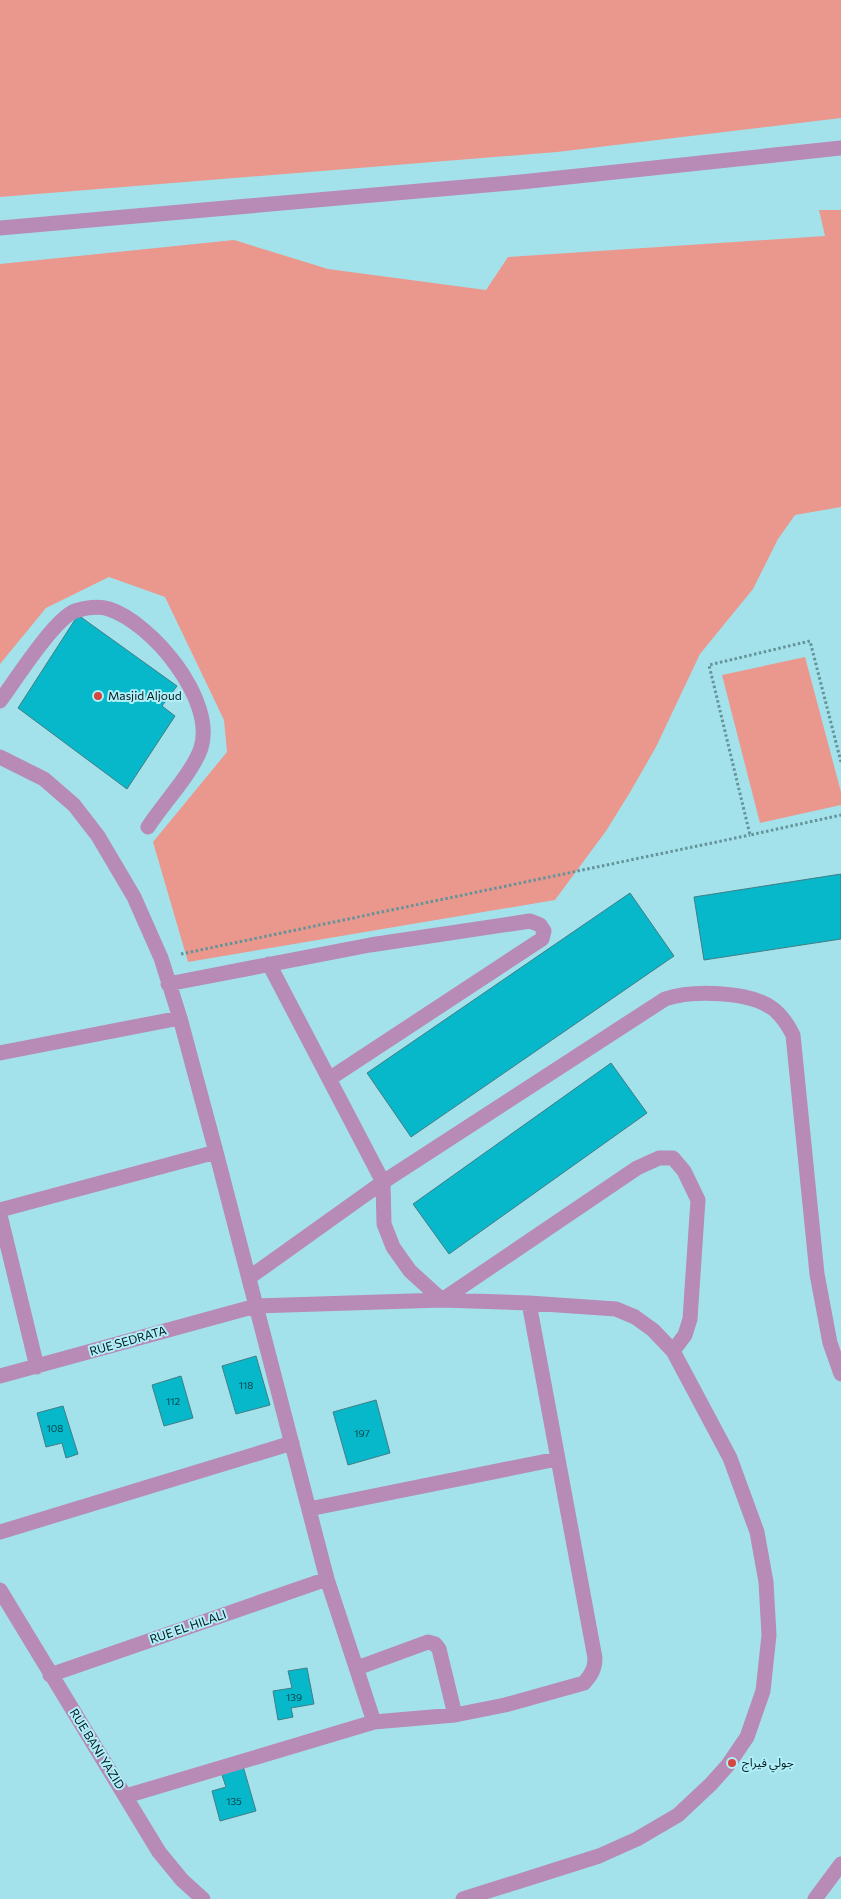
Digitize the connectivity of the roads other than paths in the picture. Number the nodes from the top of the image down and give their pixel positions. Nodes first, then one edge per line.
1 (841, 148) edge
2 (0, 228) edge
3 (0, 701) edge
4 (0, 757) edge
5 (148, 827) dead end
6 (269, 964) junction
7 (168, 984) junction
8 (180, 1018) junction
9 (0, 1054) edge
10 (329, 1078) junction
11 (216, 1152) junction
12 (383, 1182) junction
13 (0, 1210) edge
14 (0, 1215) edge
15 (250, 1277) junction
16 (442, 1300) junction
17 (529, 1303) junction
18 (256, 1306) junction
19 (673, 1351) junction
20 (37, 1367) junction
21 (841, 1374) edge
22 (0, 1376) edge
23 (292, 1443) junction
24 (557, 1459) junction
25 (310, 1509) junction
26 (0, 1532) edge
27 (326, 1579) junction
28 (0, 1590) edge
29 (357, 1668) junction
30 (50, 1675) junction
31 (454, 1715) junction
32 (374, 1722) junction
33 (126, 1796) junction
34 (841, 1864) edge
35 (203, 1899) edge
36 (463, 1899) edge
37 (815, 1899) edge

1 - 2 street
3 - 5 street
4 - 7 street
6 - 7 street
6 - 10 street
6 - 10 street
7 - 8 street
8 - 9 street
8 - 11 street
10 - 12 street
11 - 13 street
11 - 15 street
12 - 15 street
12 - 16 street
12 - 21 street
14 - 20 street
15 - 18 street
16 - 17 street, RUE SEDRATA
16 - 18 street, RUE SEDRATA
16 - 19 street
17 - 19 street, RUE SEDRATA
17 - 24 street
18 - 20 street, RUE SEDRATA
18 - 23 street
19 - 36 street, RUE SEDRATA
20 - 22 street, RUE SEDRATA
23 - 25 street
23 - 26 street
24 - 25 street
24 - 31 street
25 - 27 street
27 - 29 street
27 - 30 street, RUE EL HILALI
28 - 30 street, RUE BANI YAZID
29 - 31 street
29 - 32 street
30 - 33 street, RUE BANI YAZID
31 - 32 street
32 - 33 street
33 - 35 street, RUE BANI YAZID
34 - 37 street

